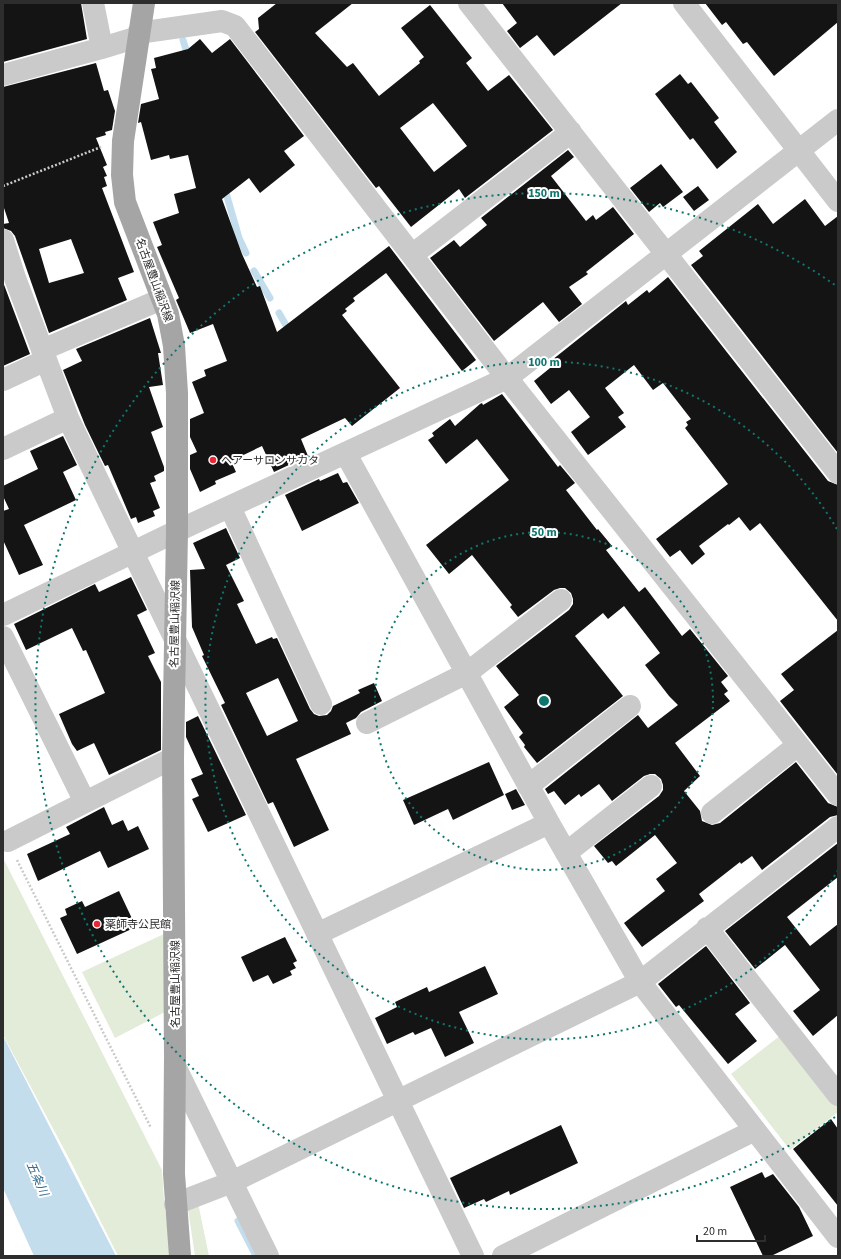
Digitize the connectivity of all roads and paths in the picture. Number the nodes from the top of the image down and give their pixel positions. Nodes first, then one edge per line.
1 (93, 3) edge
2 (144, 3) edge
3 (469, 3) edge
4 (684, 3) edge
5 (138, 35) junction
6 (102, 48) junction
7 (3, 75) edge
8 (838, 120) edge
9 (571, 132) junction
10 (123, 141) junction
11 (799, 151) junction
12 (3, 186) edge
13 (838, 200) edge
14 (3, 240) edge
15 (667, 254) junction
16 (412, 255) junction
17 (9, 280) edge
18 (162, 299) junction
19 (44, 355) junction
20 (507, 378) junction
21 (3, 380) edge
22 (68, 418) junction
23 (3, 449) edge
24 (346, 454) junction
25 (838, 473) edge
26 (230, 507) junction
27 (177, 531) junction
28 (133, 553) junction
29 (562, 600) dead end
30 (3, 615) edge
31 (3, 637) edge
32 (174, 640) junction
33 (467, 673) junction
34 (321, 704) dead end
35 (630, 706) dead end
36 (367, 723) dead end
37 (798, 745) junction
38 (173, 758) junction
39 (528, 786) junction
40 (651, 786) dead end
41 (838, 795) edge
42 (85, 802) junction
43 (712, 813) dead end
44 (549, 824) junction
45 (838, 827) edge
46 (8, 841) joint
47 (566, 853) junction
48 (707, 928) junction
49 (318, 934) junction
50 (640, 982) junction
51 (175, 1066) junction
52 (838, 1095) edge
53 (398, 1099) junction
54 (754, 1130) junction
55 (153, 1132) dead end
56 (232, 1182) junction
57 (175, 1204) junction
58 (838, 1236) edge
59 (180, 1256) edge
60 (268, 1256) edge
61 (473, 1256) edge
62 (503, 1256) edge

1 - 6 street
2 - 5 main road, 名古屋豊山稲沢線
3 - 9 street
4 - 11 street
5 - 6 street
5 - 10 main road, 名古屋豊山稲沢線
5 - 16 street
6 - 7 street
8 - 11 street
9 - 15 street
9 - 16 street
10 - 12 path
10 - 18 main road, 名古屋豊山稲沢線
11 - 13 street
11 - 15 street
14 - 17 street
15 - 20 street
15 - 25 street
16 - 20 street
17 - 19 street
18 - 19 street
18 - 27 main road, 名古屋豊山稲沢線
19 - 21 street
19 - 22 street
20 - 24 street
20 - 37 street
22 - 23 street
22 - 28 street
24 - 26 street
24 - 33 street
26 - 27 street
26 - 34 street
27 - 28 street
27 - 32 main road, 名古屋豊山稲沢線
28 - 30 street
28 - 32 street
29 - 33 street
31 - 42 street
32 - 38 main road, 名古屋豊山稲沢線
32 - 49 street
33 - 36 street
33 - 39 street
35 - 39 street
37 - 41 street
37 - 43 street
38 - 42 street
38 - 51 main road, 名古屋豊山稲沢線
39 - 44 street
40 - 47 street
42 - 46 street
44 - 47 street
44 - 49 street
45 - 48 street
46 - 55 path
47 - 50 street
48 - 50 street
48 - 52 street
49 - 53 street
50 - 53 street
50 - 54 street
51 - 56 street
51 - 57 main road, 名古屋豊山稲沢線
53 - 56 street
53 - 61 street
54 - 58 street
54 - 62 street
56 - 57 street
56 - 60 street
57 - 59 main road, 名古屋豊山稲沢線

